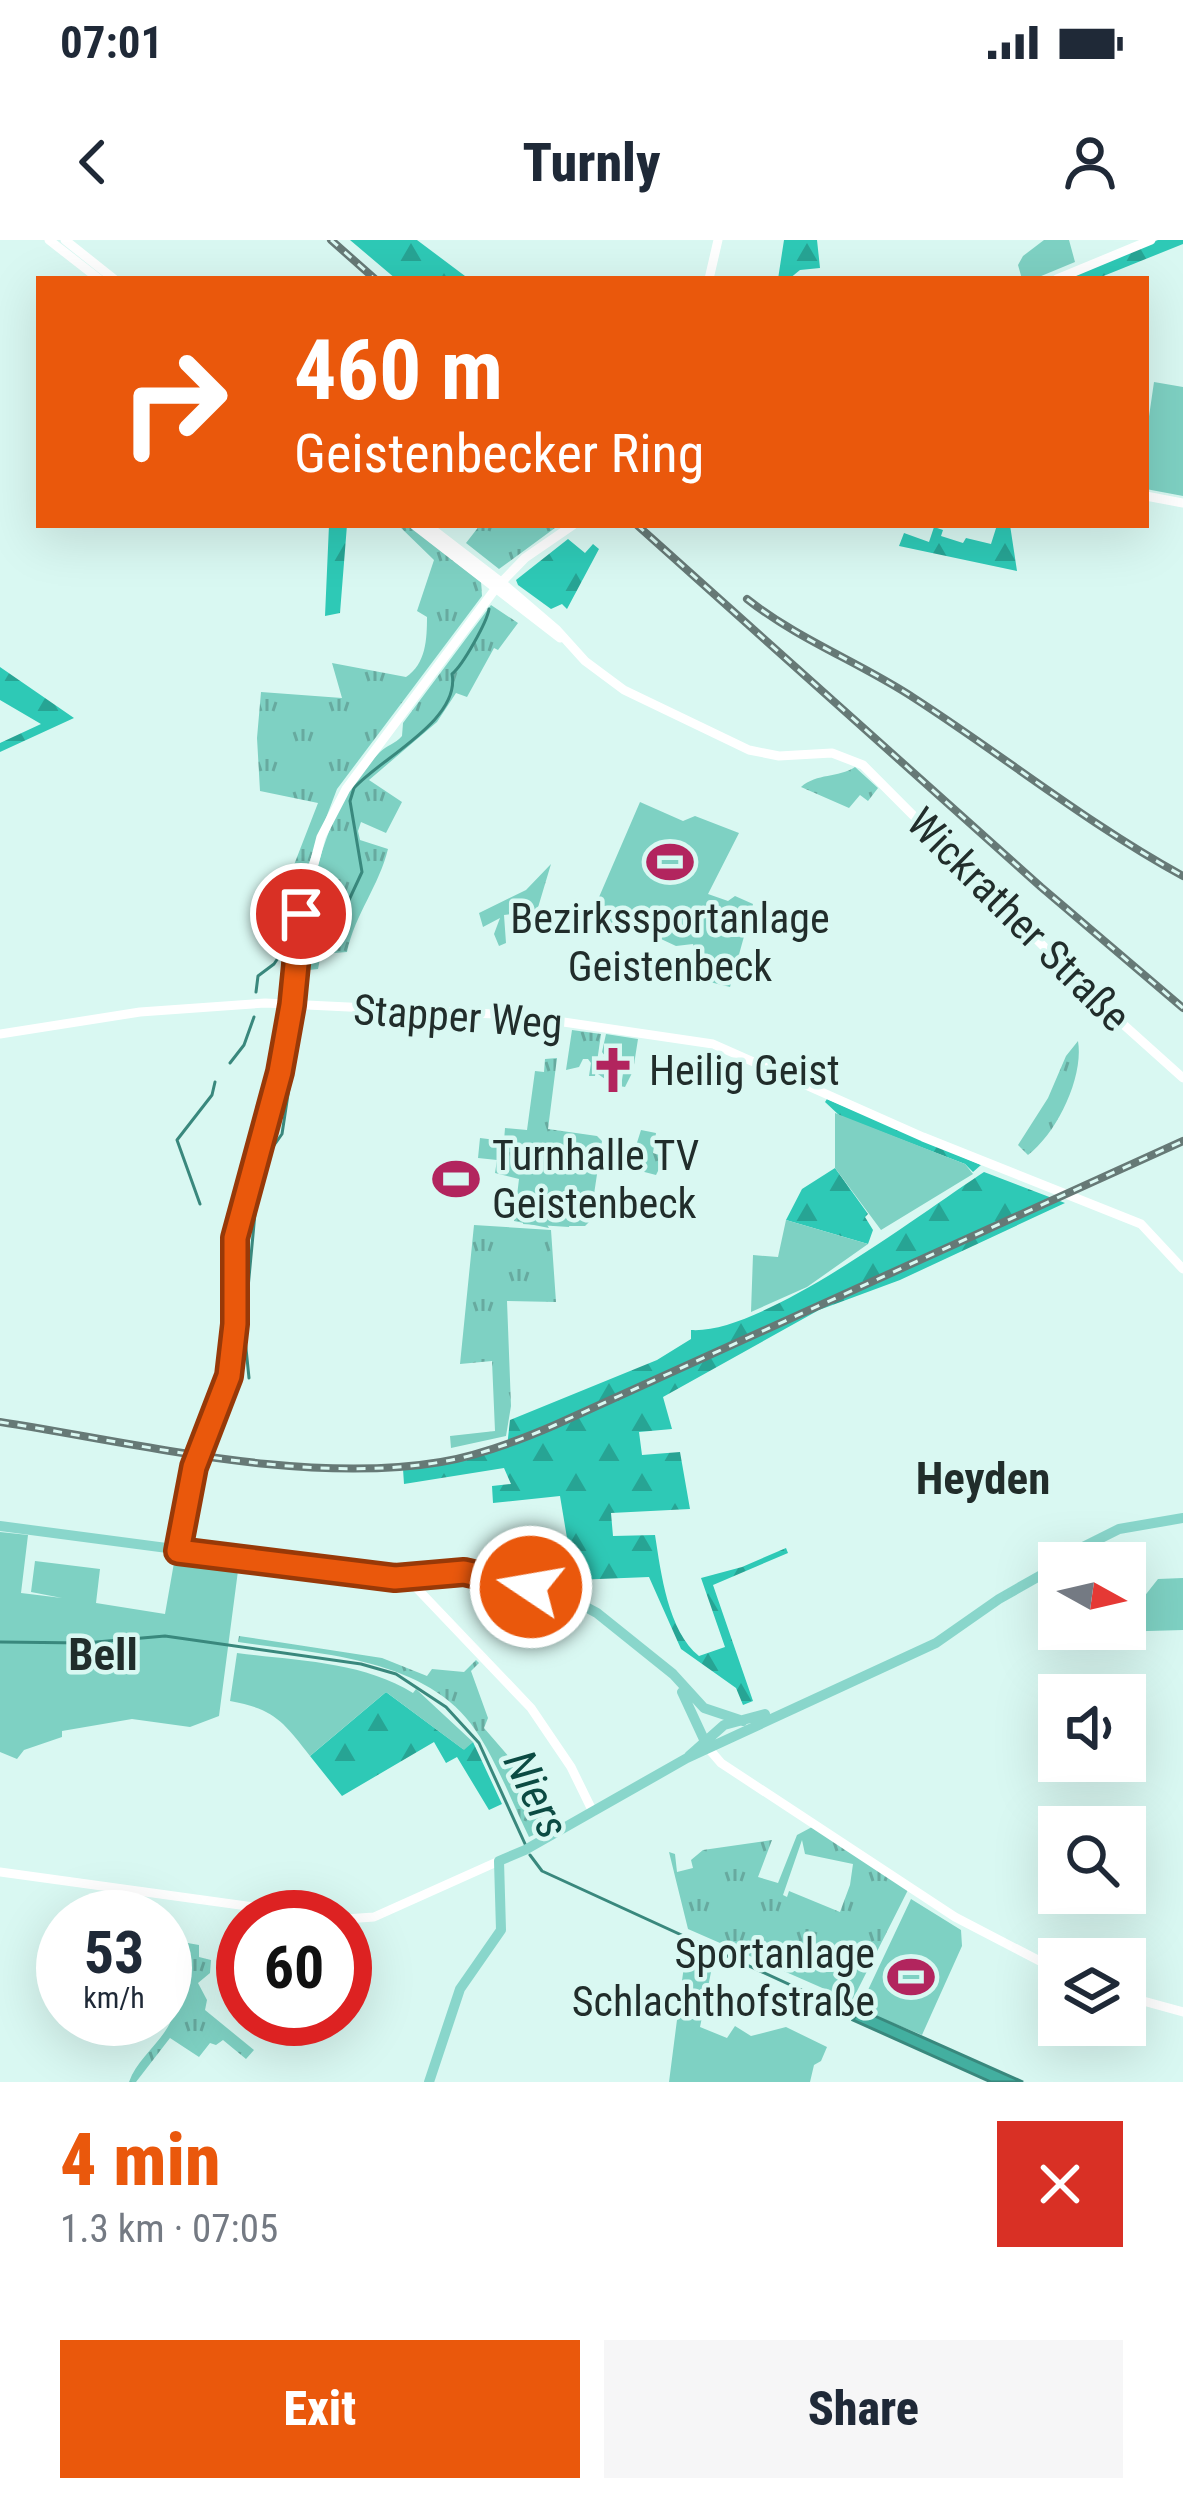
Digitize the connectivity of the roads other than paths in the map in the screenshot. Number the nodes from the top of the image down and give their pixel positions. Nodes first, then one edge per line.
1 (49, 240) edge
2 (65, 240) edge
3 (718, 240) edge
4 (1151, 240) edge
5 (95, 276) edge
6 (110, 276) edge
7 (710, 276) edge
8 (1064, 276) edge
9 (1149, 497) edge
10 (1183, 503) edge
11 (418, 528) edge
12 (432, 528) edge
13 (569, 528) edge
14 (499, 585) junction
15 (292, 1005) junction
16 (0, 1034) edge
17 (1183, 1078) edge
18 (1183, 1269) edge
19 (1183, 1521) edge
20 (0, 1526) edge
21 (1106, 1542) edge
22 (178, 1551) junction
23 (1038, 1577) edge
24 (408, 1579) junction
25 (531, 1587) junction
26 (687, 1691) junction
27 (743, 1721) junction
28 (710, 1743) junction
29 (593, 1812) junction
30 (496, 1866) junction
31 (0, 1872) edge
32 (216, 1902) edge
33 (372, 1917) edge
34 (1038, 1960) edge
35 (1146, 2002) edge
36 (1183, 2012) edge
37 (429, 2082) edge

1 - 5 main road
2 - 6 main road
3 - 7 main road
4 - 8 main road
9 - 10 main road
11 - 14 main road
12 - 14 main road
13 - 14 main road
14 - 15 main road
14 - 17 main road, Wickrather Straße
15 - 16 main road, Stapper Weg
15 - 18 main road, Stapper Weg
15 - 22 main road
19 - 21 main road
19 - 27 main road
20 - 22 main road
22 - 24 main road
23 - 28 main road
24 - 25 main road
24 - 29 main road
25 - 26 main road
25 - 28 main road
26 - 27 main road
26 - 28 main road
27 - 28 main road
28 - 29 main road
28 - 34 main road
29 - 30 main road
30 - 33 main road
30 - 37 main road
31 - 32 main road
35 - 36 main road

